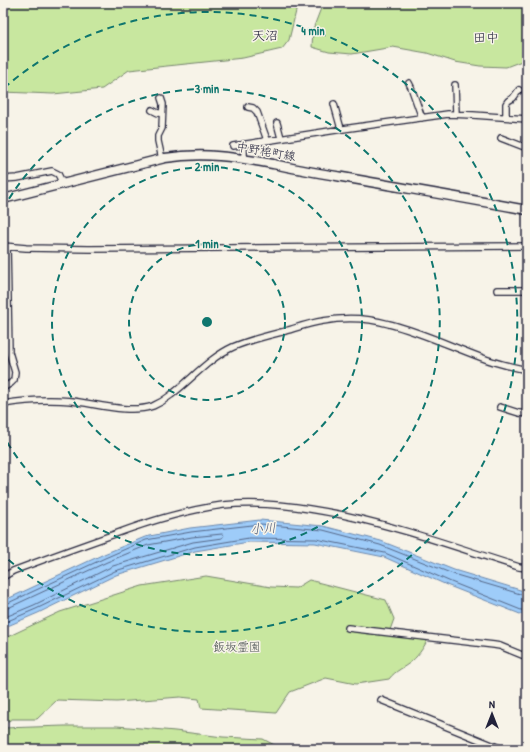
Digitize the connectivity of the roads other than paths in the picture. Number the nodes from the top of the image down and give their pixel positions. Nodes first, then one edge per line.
1 (409, 83) dead end
2 (455, 85) dead end
3 (519, 90) dead end
4 (161, 98) dead end
5 (334, 104) dead end
6 (248, 106) dead end
7 (152, 110) dead end
8 (162, 113) junction
9 (456, 114) junction
10 (422, 118) junction
11 (506, 118) junction
12 (527, 119) edge
13 (277, 123) dead end
14 (341, 129) junction
15 (280, 138) junction
16 (501, 138) dead end
17 (267, 140) junction
18 (244, 144) junction
19 (233, 146) dead end
20 (527, 148) edge
21 (162, 159) junction
22 (244, 159) junction
23 (3, 179) edge
24 (63, 184) junction
25 (3, 199) edge
26 (527, 210) edge
27 (5, 246) edge
28 (527, 246) edge
29 (497, 290) dead end
30 (527, 290) edge
31 (6, 333) edge
32 (527, 370) edge
33 (3, 388) edge
34 (3, 404) edge
35 (500, 408) dead end
36 (527, 414) edge
37 (527, 568) edge
38 (3, 577) edge
39 (348, 628) dead end
40 (527, 657) edge
41 (381, 700) dead end
42 (502, 749) edge

1 - 10 street
2 - 9 street
3 - 11 street
4 - 8 street
5 - 14 street
6 - 17 street
7 - 8 street
8 - 21 street
9 - 10 street
9 - 11 street
10 - 14 street
11 - 12 street
13 - 15 street
14 - 15 street
15 - 17 street
16 - 20 street
17 - 18 street
18 - 19 street
18 - 22 street
21 - 22 main road, 中野梍町線
21 - 24 main road, 中野梍町線
22 - 26 main road, 中野梍町線
23 - 24 street
24 - 25 main road, 中野梍町線
27 - 28 street
27 - 31 street
29 - 30 street
31 - 33 street
32 - 34 street
35 - 36 street
37 - 38 street
39 - 40 street
41 - 42 street

